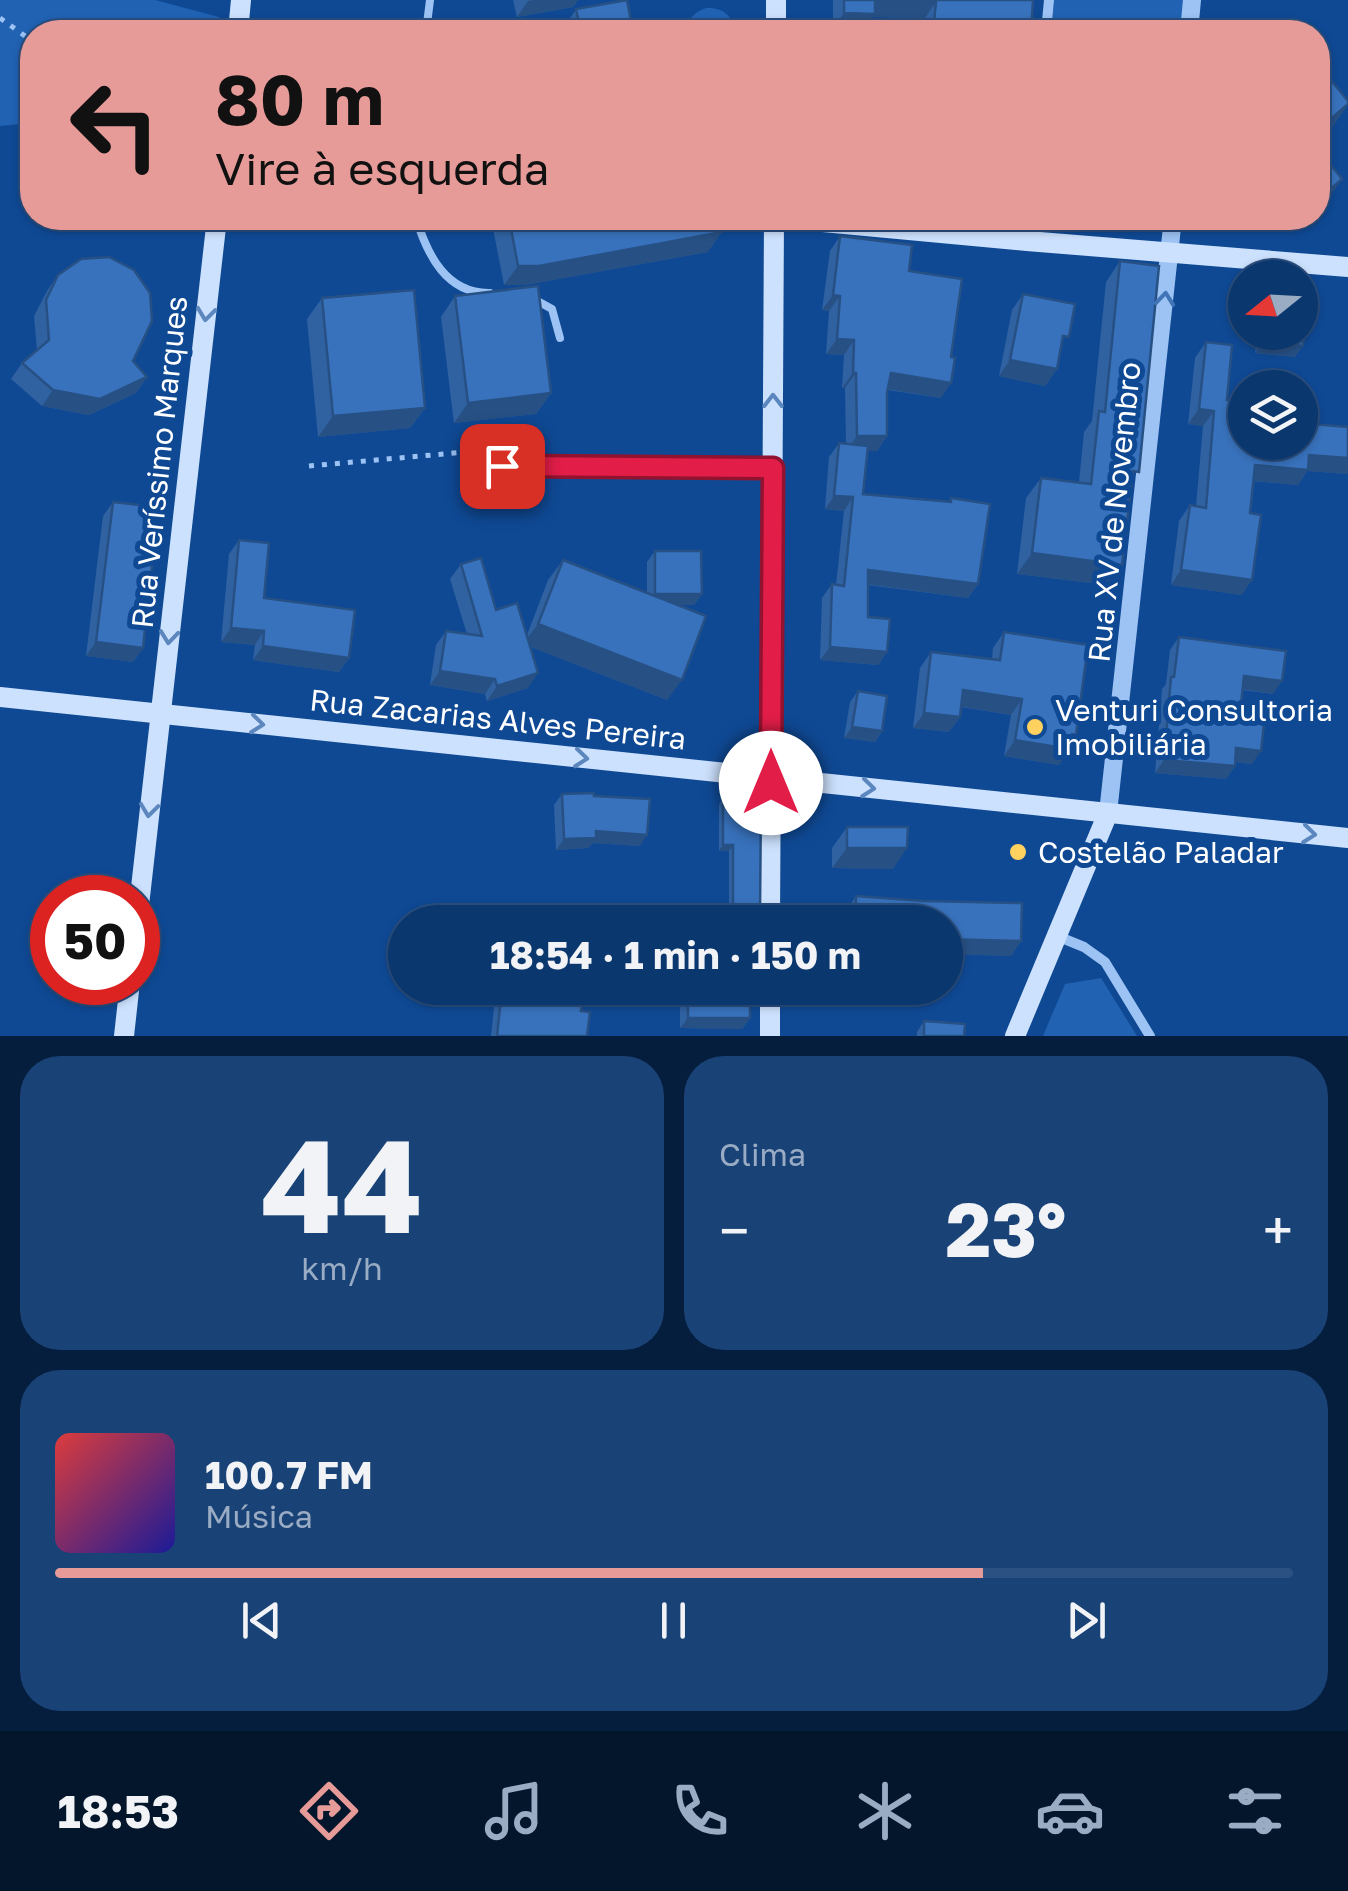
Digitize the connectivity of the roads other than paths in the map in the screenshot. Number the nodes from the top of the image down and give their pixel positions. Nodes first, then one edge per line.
1 (216, 230) edge
2 (421, 230) edge
3 (777, 230) edge
4 (907, 230) edge
5 (1028, 230) edge
6 (1173, 230) edge
7 (1027, 241) junction
8 (1170, 252) junction
9 (1348, 266) edge
10 (522, 292) edge
11 (502, 293) edge
12 (560, 338) dead end
13 (501, 449) road end
14 (773, 468) junction
15 (0, 696) edge
16 (160, 714) junction
17 (772, 778) junction
18 (1108, 813) junction
19 (1348, 838) edge
20 (142, 875) edge
21 (770, 905) edge
22 (1056, 936) junction
23 (127, 1005) edge
24 (770, 1005) edge
25 (124, 1036) edge
26 (770, 1036) edge
27 (1015, 1036) edge
28 (1150, 1036) edge

1 -> 16 main road, Rua Veríssimo Marques
2 - 11 lane
14 -> 3 main road
4 - 7 main road
5 - 7 street
6 - 8 street, Rua XV de Novembro
7 - 8 main road
8 - 9 main road
18 -> 8 street, Rua XV de Novembro
10 - 12 lane
13 - 14 lane
14 - 17 main road
15 - 16 main road, Rua Zacarias Alves Pereira
16 -> 17 main road, Rua Zacarias Alves Pereira
16 -> 20 main road, Rua Veríssimo Marques
17 -> 18 main road, Rua Zacarias Alves Pereira
17 - 21 main road
18 -> 19 main road, Rua Zacarias Alves Pereira
18 - 22 main road
22 - 27 main road
22 - 28 street
23 - 25 main road
24 - 26 main road

